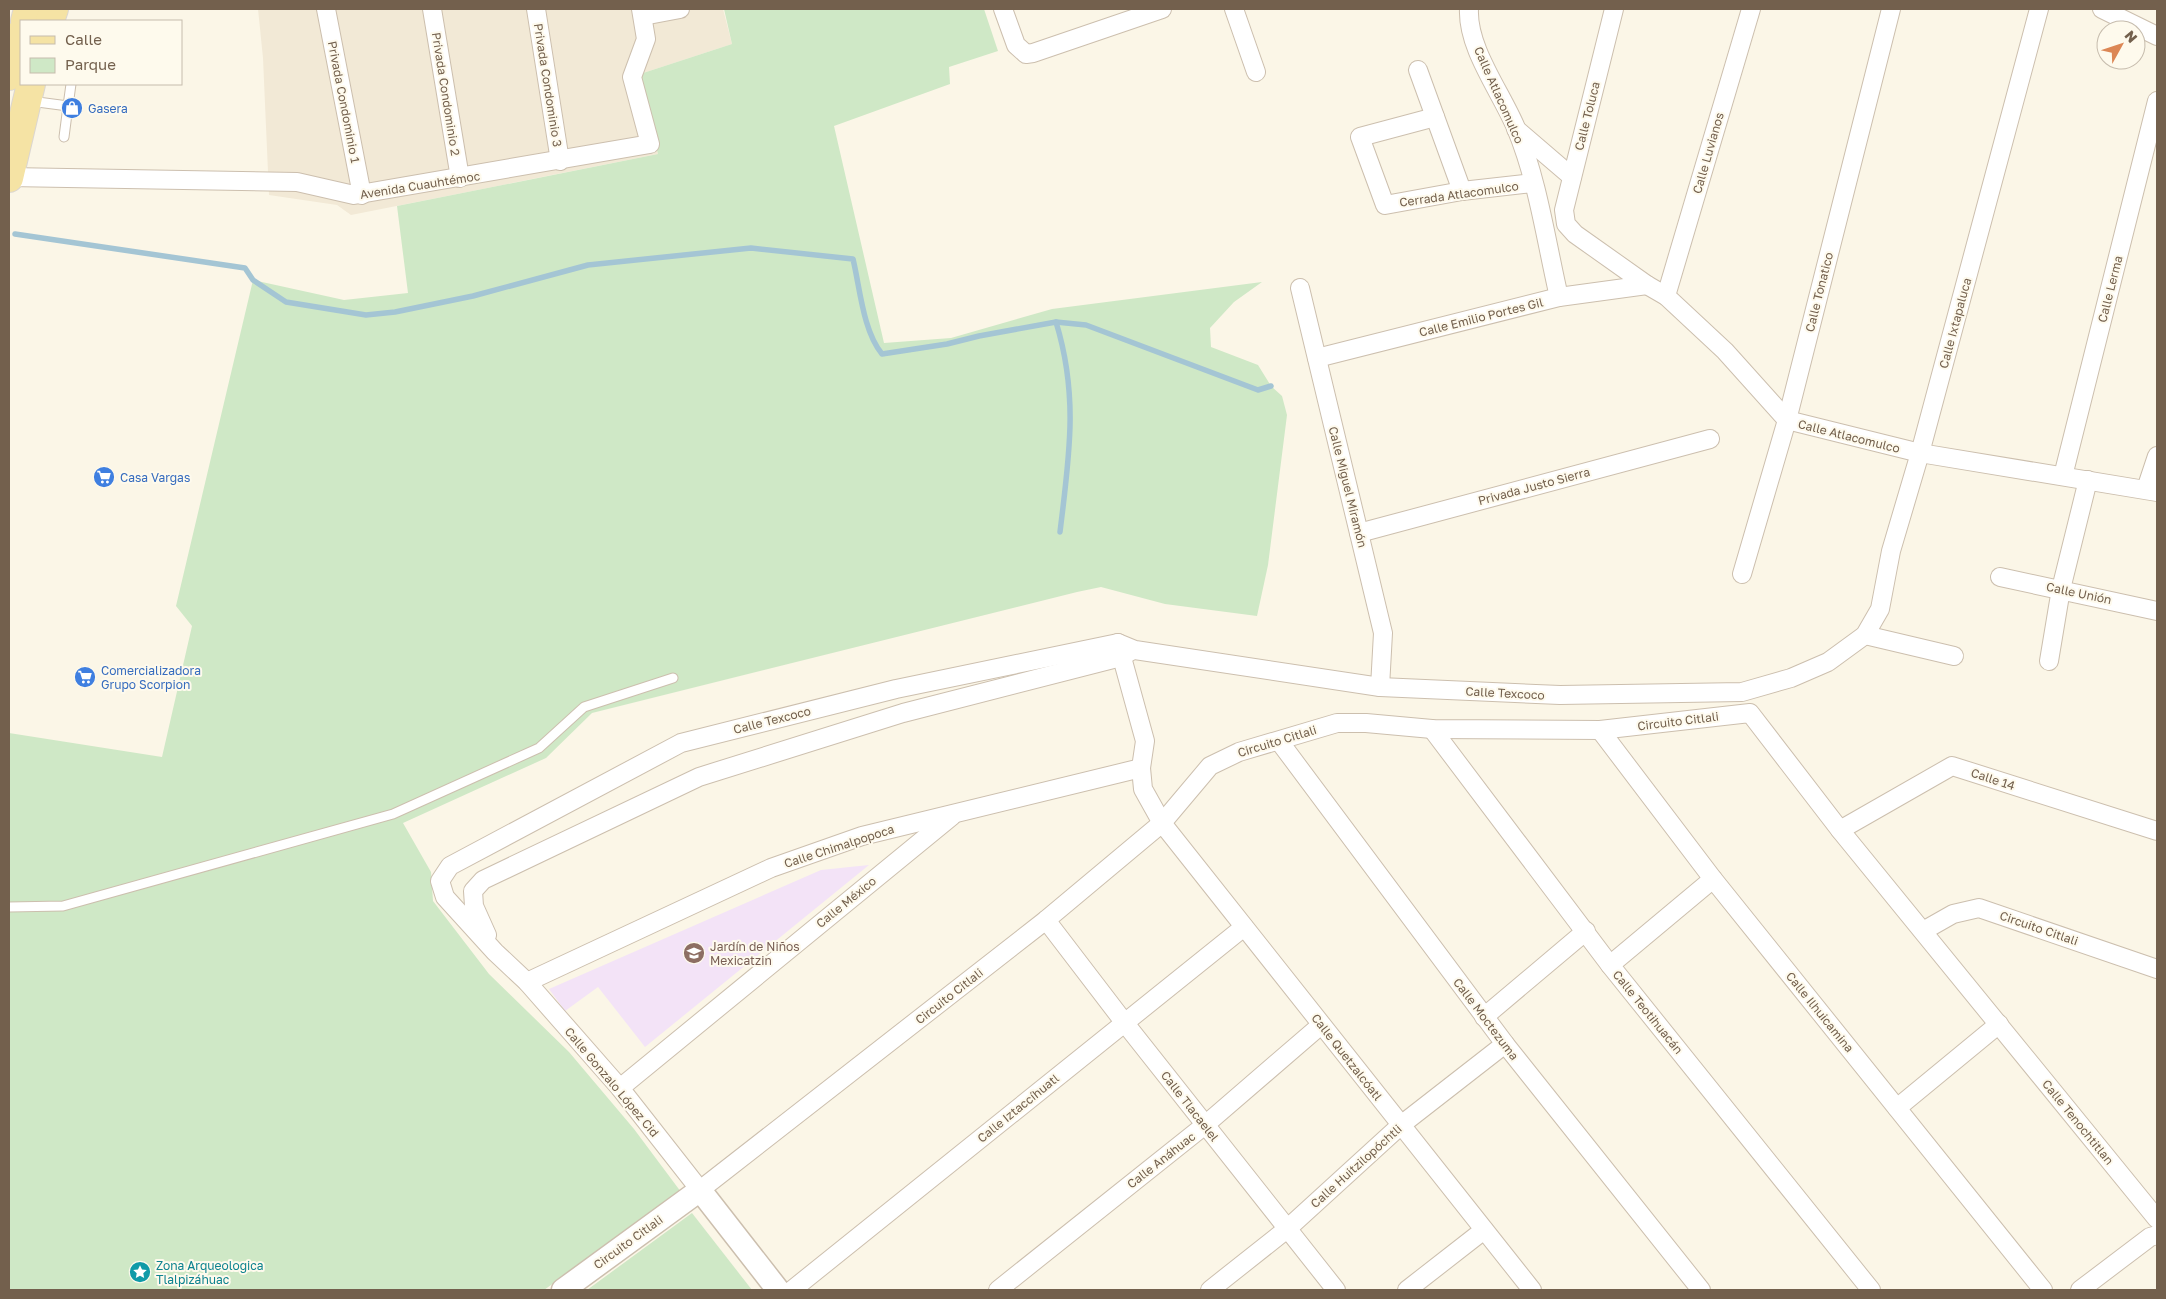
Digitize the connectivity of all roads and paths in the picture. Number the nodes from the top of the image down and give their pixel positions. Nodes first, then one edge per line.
1 (326, 9) edge
2 (432, 9) edge
3 (536, 9) edge
4 (680, 9) edge
5 (1003, 9) edge
6 (1162, 9) edge
7 (1234, 9) edge
8 (1469, 9) edge
9 (1614, 9) edge
10 (1751, 9) edge
11 (1891, 9) edge
12 (2039, 9) edge
13 (2102, 9) edge
14 (642, 12) edge
15 (2157, 36) edge
16 (20, 37) edge
17 (1418, 70) dead end
18 (1256, 72) dead end
19 (9, 76) edge
20 (71, 85) edge
21 (29, 92) edge
22 (2157, 101) edge
23 (68, 106) junction
24 (1435, 117) junction
25 (1516, 128) junction
26 (64, 138) dead end
27 (560, 161) junction
28 (9, 177) edge
29 (1572, 177) junction
30 (460, 178) junction
31 (1533, 183) junction
32 (1462, 191) junction
33 (362, 195) junction
34 (1566, 224) joint
35 (1647, 285) junction
36 (1300, 288) dead end
37 (1666, 296) junction
38 (1559, 297) junction
39 (1317, 358) junction
40 (1788, 420) junction
41 (1710, 439) dead end
42 (1920, 453) junction
43 (2157, 456) edge
44 (2063, 476) junction
45 (2088, 480) junction
46 (2152, 491) edge
47 (1359, 533) junction
48 (1742, 574) dead end
49 (2000, 577) dead end
50 (2061, 589) junction
51 (2157, 611) edge
52 (1865, 635) junction
53 (1125, 650) junction
54 (1954, 656) dead end
55 (2049, 661) dead end
56 (673, 678) dead end
57 (1380, 687) junction
58 (1432, 730) junction
59 (1600, 730) junction
60 (1279, 742) junction
61 (1141, 768) junction
62 (956, 812) junction
63 (1162, 823) junction
64 (1840, 830) junction
65 (2157, 831) edge
66 (1713, 878) junction
67 (440, 881) joint
68 (9, 907) edge
69 (1046, 920) junction
70 (1244, 927) junction
71 (1586, 931) junction
72 (1924, 931) junction
73 (495, 952) junction
74 (1610, 965) junction
75 (2157, 969) edge
76 (527, 982) junction
77 (1484, 1017) junction
78 (1124, 1022) junction
79 (2000, 1024) junction
80 (1321, 1026) junction
81 (1505, 1044) junction
82 (620, 1088) junction
83 (1897, 1108) junction
84 (1205, 1125) junction
85 (1401, 1126) junction
86 (700, 1190) junction
87 (2157, 1220) edge
88 (1287, 1229) junction
89 (1484, 1230) junction
90 (2157, 1235) edge
91 (563, 1290) edge
92 (778, 1290) edge
93 (792, 1290) edge
94 (998, 1290) edge
95 (1210, 1290) edge
96 (1336, 1290) edge
97 (1406, 1290) edge
98 (1532, 1290) edge
99 (1701, 1290) edge
100 (1870, 1290) edge
101 (2043, 1290) edge
102 (2080, 1290) edge

1 - 33 street, Privada Condominio 1
2 - 30 street, Privada Condominio 2
3 - 27 street, Privada Condominio 3
4 - 14 street
5 - 6 street
7 - 18 street
8 - 25 street, Calle Atlacomulco
9 - 29 street, Calle Toluca
10 - 37 street, Calle Luvianos
11 - 40 street, Calle Tonatico
12 - 42 street, Calle Ixtapaluca
13 - 15 street
14 - 27 street, Avenida Cuauhtémoc
16 - 19 main road
17 - 24 street
20 - 23 lane
21 - 23 lane
21 - 28 main road, Avenida Cuauhtémoc
22 - 44 street, Calle Lerma
23 - 26 lane
24 - 32 street
24 - 32 street, Cerrada Atlacomulco
25 - 29 street
25 - 31 street, Calle Atlacomulco
27 - 30 street, Avenida Cuauhtémoc
28 - 33 street, Avenida Cuauhtémoc
29 - 34 street, Calle Toluca
30 - 33 street, Avenida Cuauhtémoc
31 - 32 street, Cerrada Atlacomulco
31 - 38 street, Calle Atlacomulco
34 - 35 street, Calle Atlacomulco
35 - 37 street, Calle Atlacomulco
35 - 38 street, Calle Emilio Portes Gil
36 - 39 street, Calle Miguel Miramón
37 - 40 street, Calle Atlacomulco
38 - 39 street, Calle Emilio Portes Gil
39 - 47 street, Calle Miguel Miramón
40 - 42 street, Calle Atlacomulco
40 - 48 street, Calle Tonatico
41 - 47 street, Privada Justo Sierra
42 - 44 street, Calle Atlacomulco
42 - 52 street, Calle Ixtapaluca
43 - 46 street
44 - 45 street, Calle Atlacomulco
45 - 46 street, Calle Atlacomulco
45 - 50 street
47 - 57 street, Calle Miguel Miramón
49 - 50 street, Calle Unión
50 - 51 street, Calle Unión
50 - 55 street
52 - 54 street
52 - 57 street, Calle Texcoco
53 - 57 street, Calle Texcoco
53 - 61 street
53 - 67 street, Calle Texcoco
53 - 73 street, Calle Texcoco
56 - 68 lane
58 - 59 street, Circuito Citlali
58 - 60 street, Circuito Citlali
58 - 71 street, Calle Teotihuacán
59 - 64 street, Circuito Citlali
59 - 66 street, Calle Ilhuicamina
60 - 63 street, Circuito Citlali
60 - 77 street, Calle Moctezuma
61 - 62 street, Calle Chimalpopoca
61 - 63 street, Calle Quetzalcóatl
62 - 76 street, Calle Chimalpopoca
62 - 82 street, Calle México
63 - 69 street, Circuito Citlali
63 - 70 street, Calle Quetzalcóatl
64 - 65 street, Calle 14
64 - 72 street, Circuito Citlali
66 - 74 street
66 - 83 street, Calle Ilhuicamina
67 - 73 street, Calle Gonzalo López Cid
69 - 78 street, Calle Tlacaelel
69 - 86 street, Circuito Citlali
70 - 78 street, Calle Iztaccíhuatl
70 - 80 street, Calle Quetzalcóatl
71 - 74 street, Calle Teotihuacán
71 - 77 street
72 - 75 street, Circuito Citlali
72 - 79 street, Circuito Citlali
73 - 76 street, Calle Gonzalo López Cid
74 - 100 street, Calle Teotihuacán
76 - 82 street, Calle Gonzalo López Cid
77 - 81 street, Calle Moctezuma
78 - 84 street, Calle Tlacaelel
78 - 93 street, Calle Iztaccíhuatl
79 - 83 street
79 - 87 street, Calle Tenochtitlan
80 - 84 street, Calle Anáhuac
80 - 85 street, Calle Quetzalcóatl
81 - 85 street, Calle Huitzilopóchtli
81 - 99 street, Calle Moctezuma
82 - 86 street, Calle Gonzalo López Cid
83 - 101 street, Calle Ilhuicamina
84 - 88 street, Calle Tlacaelel
84 - 94 street, Calle Anáhuac
85 - 88 street, Calle Huitzilopóchtli
85 - 89 street, Calle Quetzalcóatl
86 - 91 street, Circuito Citlali
86 - 92 street, Calle Gonzalo López Cid
88 - 95 street, Calle Huitzilopóchtli
88 - 96 street, Calle Tlacaelel
89 - 97 street
89 - 98 street, Calle Quetzalcóatl
90 - 102 street

